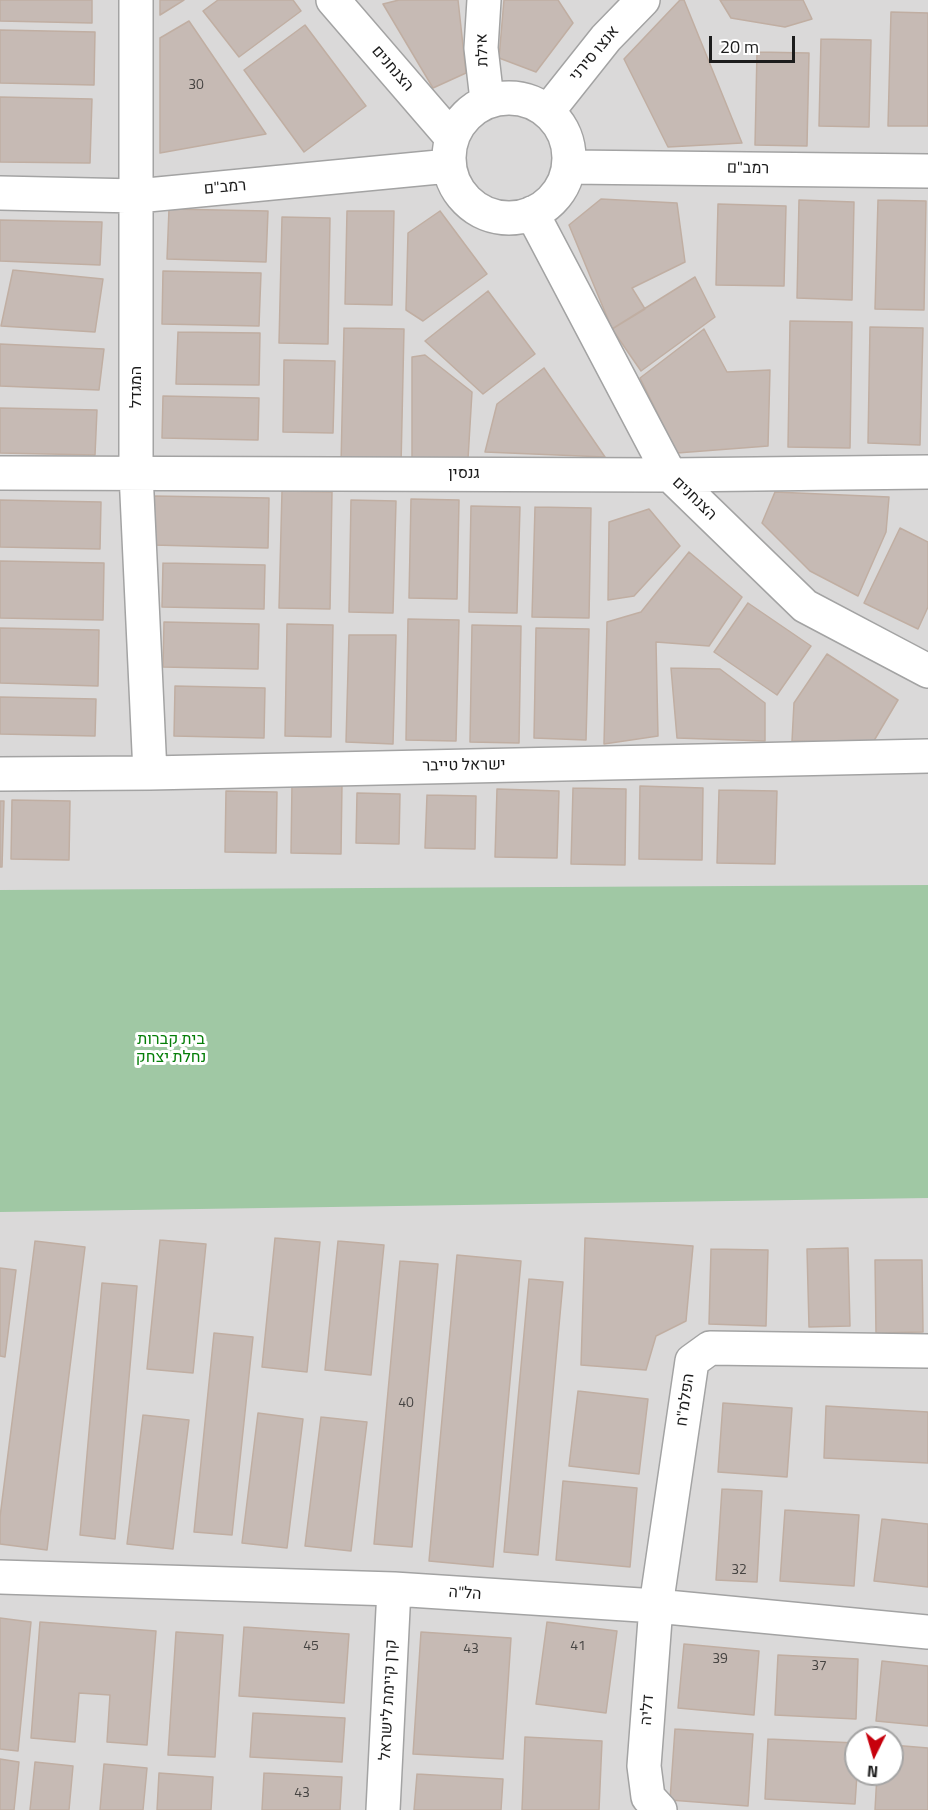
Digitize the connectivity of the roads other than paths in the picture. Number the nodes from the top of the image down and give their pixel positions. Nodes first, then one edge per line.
1 (136, 0) edge
2 (333, 0) edge
3 (484, 0) edge
4 (643, 0) edge
5 (487, 100) junction
6 (548, 111) junction
7 (450, 152) junction
8 (569, 167) junction
9 (928, 171) edge
10 (0, 193) edge
11 (137, 196) junction
12 (532, 213) junction
13 (928, 472) edge
14 (0, 473) edge
15 (136, 473) junction
16 (670, 475) junction
17 (928, 671) edge
18 (928, 736) edge
19 (928, 756) edge
20 (889, 757) junction
21 (150, 773) junction
22 (0, 774) edge
23 (928, 1351) edge
24 (0, 1577) edge
25 (394, 1589) junction
26 (656, 1606) junction
27 (928, 1632) edge
28 (383, 1810) edge
29 (660, 1810) edge

1 - 11 street, המגדל
2 - 7 street, הצנחנים
3 - 5 street, אילת
4 - 6 street, אנצו סירני
5 - 6 street
5 - 7 street
6 - 8 street
7 - 11 street, רמב"ם
7 - 12 street
8 - 9 street, רמב"ם
8 - 12 street
10 - 11 street, רמב"ם
11 - 15 street, המגדל
12 - 16 street, הצנחנים
13 - 16 street, גנסין
14 - 15 street, גנסין
15 - 16 street, גנסין
15 - 21 street, המגדל
16 - 17 street, הצנחנים
18 - 20 street
19 - 20 street, ישראל טייבר
20 - 21 street, ישראל טייבר
21 - 22 street, ישראל טייבר
23 - 26 street, הפלמ"ח
24 - 25 street, הל"ה
25 - 26 street, הל"ה
25 - 28 street, קרן קיימת לישראל
26 - 27 street, הל"ה
26 - 29 street, דליה

